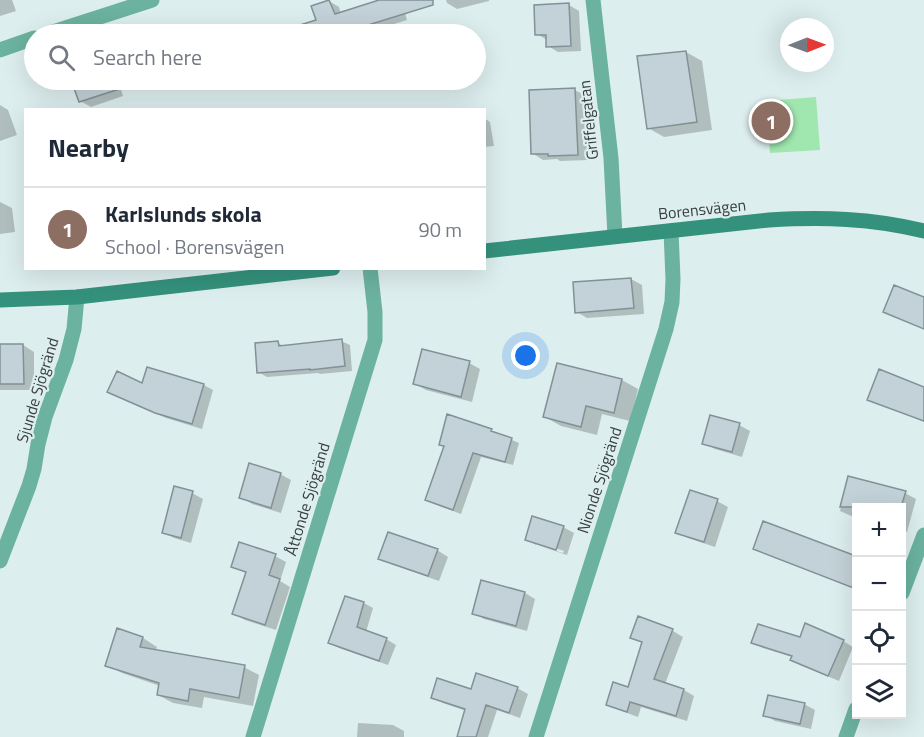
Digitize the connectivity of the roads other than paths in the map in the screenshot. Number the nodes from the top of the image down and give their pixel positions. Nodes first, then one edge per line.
1 (153, 0) edge
2 (593, 0) edge
3 (78, 24) edge
4 (24, 42) edge
5 (0, 50) edge
6 (671, 231) junction
7 (924, 231) edge
8 (615, 236) junction
9 (486, 251) edge
10 (315, 270) edge
11 (370, 270) edge
12 (77, 297) junction
13 (0, 300) edge
14 (924, 535) edge
15 (0, 561) edge
16 (906, 582) edge
17 (852, 719) edge
18 (253, 737) edge
19 (536, 737) edge
20 (846, 737) edge

1 - 3 street
2 - 8 street, Griffelgatan
4 - 5 street
6 - 7 street, Borensvägen
6 - 8 street, Borensvägen
6 - 19 street, Nionde Sjögränd
8 - 9 street, Borensvägen
10 - 12 street
11 - 18 street, Åttonde Sjögränd
12 - 13 street
12 - 15 street, Sjunde Sjögränd
14 - 16 street
17 - 20 street

